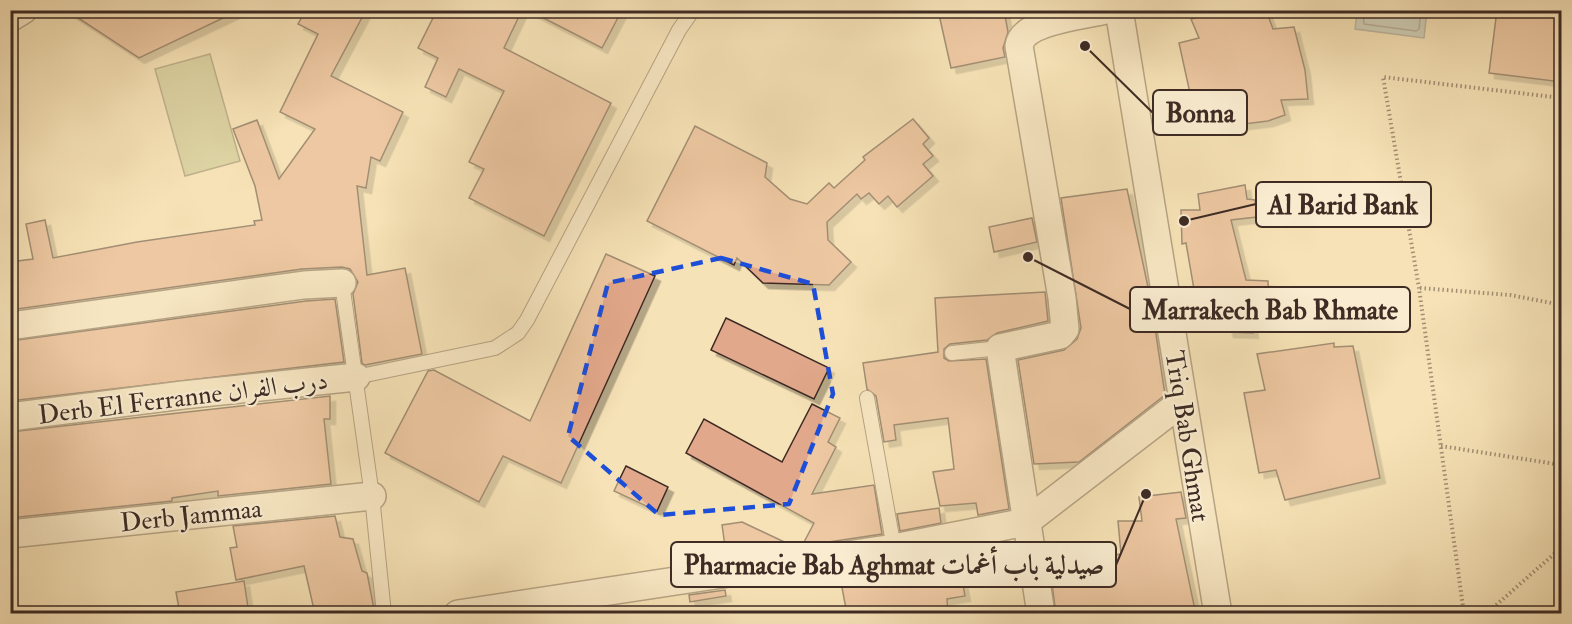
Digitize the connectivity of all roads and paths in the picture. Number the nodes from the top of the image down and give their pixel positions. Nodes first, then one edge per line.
1 (23, 10) edge
2 (693, 10) edge
3 (1106, 10) edge
4 (1119, 10) edge
5 (10, 18) edge
6 (1562, 98) edge
7 (342, 283) joint
8 (1419, 288) junction
9 (1562, 306) edge
10 (10, 326) edge
11 (1000, 348) junction
12 (952, 353) dead end
13 (356, 377) junction
14 (867, 398) dead end
15 (1182, 402) junction
16 (10, 417) edge
17 (1441, 446) junction
18 (1562, 465) edge
19 (372, 496) junction
20 (1026, 522) junction
21 (10, 534) edge
22 (1562, 547) edge
23 (894, 548) junction
24 (384, 614) edge
25 (458, 614) edge
26 (1041, 614) edge
27 (1218, 614) edge
28 (1464, 614) edge
29 (1486, 614) edge

1 - 5 street
2 - 13 lane
3 - 11 street
4 - 15 street, Triq Bab Ghmat
6 - 8 path
7 - 10 street
7 - 13 lane
8 - 9 path
8 - 17 path
11 - 12 lane
11 - 20 street
13 - 16 street, Derb El Ferranne درب الفران
13 - 19 lane
14 - 23 lane
15 - 20 street
15 - 27 street, Triq Bab Ghmat
17 - 18 path
17 - 28 path
19 - 21 street, Derb Jammaa
19 - 24 lane
20 - 23 street
20 - 26 street
22 - 29 path
23 - 25 street

